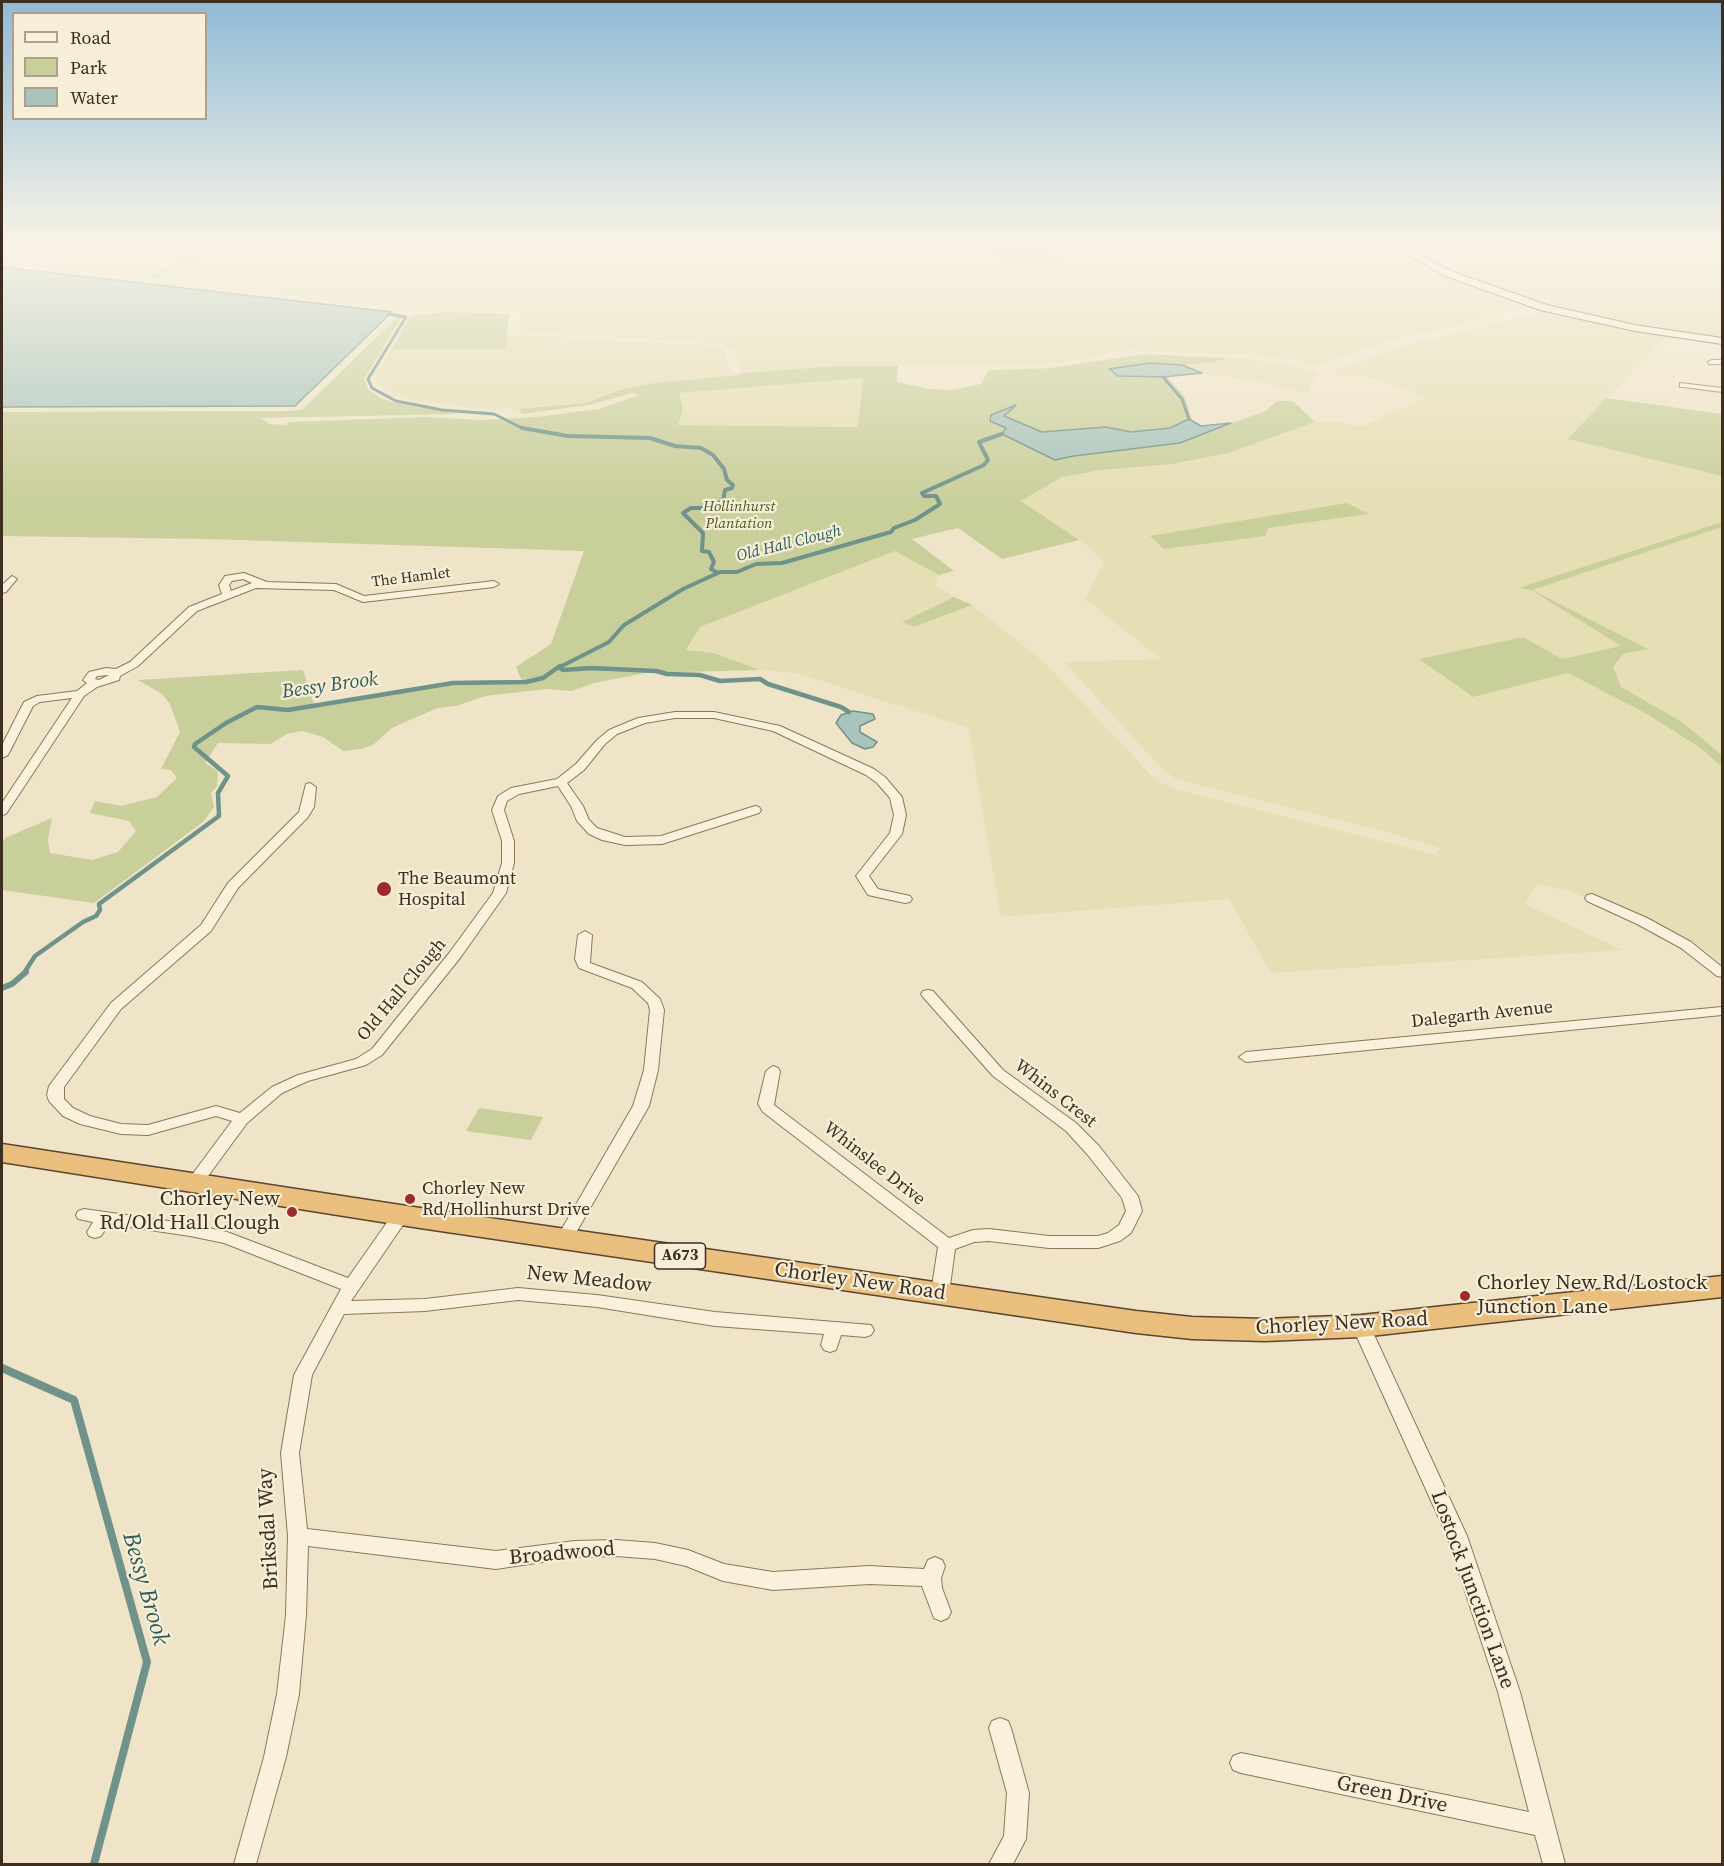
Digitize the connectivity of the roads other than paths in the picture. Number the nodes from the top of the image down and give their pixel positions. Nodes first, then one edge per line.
1 (1649, 330) edge
2 (1722, 341) edge
3 (1712, 362) dead end
4 (1722, 362) edge
5 (1681, 385) dead end
6 (1722, 390) edge
7 (12, 579) dead end
8 (494, 584) dead end
9 (2, 590) edge
10 (80, 694) junction
11 (2, 755) edge
12 (561, 782) junction
13 (310, 787) dead end
14 (755, 810) dead end
15 (2, 811) edge
16 (1592, 898) dead end
17 (905, 899) dead end
18 (585, 935) dead end
19 (1722, 973) edge
20 (928, 994) dead end
21 (1722, 1011) edge
22 (1246, 1057) dead end
23 (773, 1071) dead end
24 (242, 1119) junction
25 (2, 1153) edge
26 (194, 1183) junction
27 (84, 1215) dead end
28 (401, 1215) junction
29 (105, 1218) junction
30 (94, 1232) dead end
31 (564, 1239) junction
32 (947, 1245) junction
33 (351, 1287) junction
34 (1722, 1287) edge
35 (940, 1293) junction
36 (338, 1308) junction
37 (1361, 1326) junction
38 (865, 1330) dead end
39 (298, 1536) junction
40 (941, 1612) dead end
41 (1000, 1728) dead end
42 (1241, 1763) dead end
43 (1543, 1826) junction
44 (245, 1864) edge
45 (1000, 1864) edge
46 (1554, 1864) edge

1 - 2 main road
3 - 4 street
5 - 6 street
7 - 9 street
8 - 10 street, The Hamlet
10 - 11 street
10 - 15 street
12 - 14 street
12 - 17 street
12 - 24 street, Old Hall Clough
13 - 24 street
16 - 19 street
18 - 31 street
20 - 32 street, Whins Crest
21 - 22 street, Dalegarth Avenue
23 - 32 street, Whinslee Drive
24 - 26 street, Old Hall Clough
25 - 26 highway, Chorley New Road / A673
26 - 28 highway, Chorley New Road / A673
27 - 29 street
28 - 31 highway, Chorley New Road / A673
28 - 33 street, Briksdal Way
29 - 30 street
29 - 33 street
31 - 35 highway, Chorley New Road / A673
32 - 35 street
33 - 36 street, Briksdal Way
34 - 37 highway, Chorley New Road / A673
35 - 37 highway, Chorley New Road / A673
36 - 38 street, New Meadow
36 - 39 street, Briksdal Way
37 - 43 street, Lostock Junction Lane
39 - 40 street, Broadwood
39 - 44 street, Briksdal Way
41 - 45 street
42 - 43 street, Green Drive
43 - 46 street, Lostock Junction Lane

